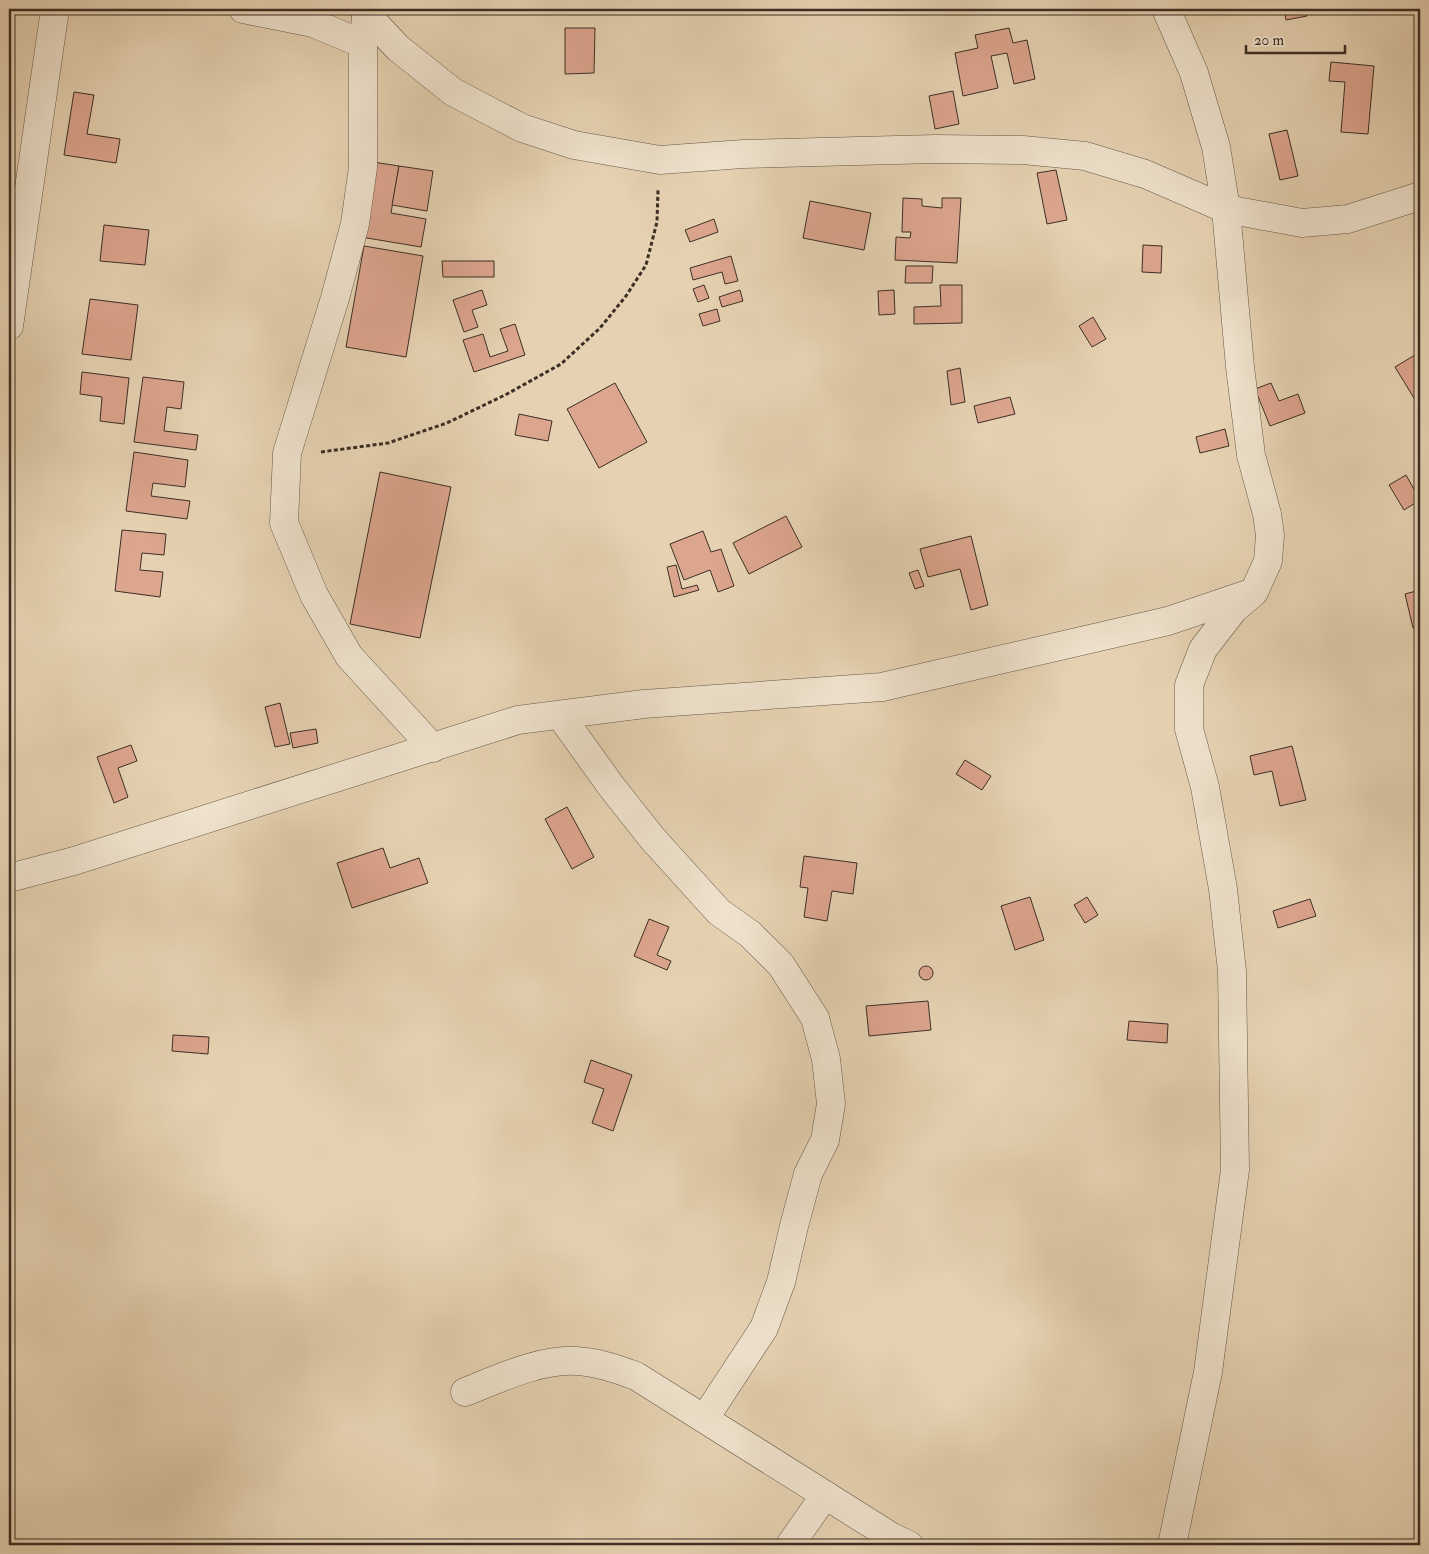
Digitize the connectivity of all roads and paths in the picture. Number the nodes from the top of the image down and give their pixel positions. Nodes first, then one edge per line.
1 (55, 9) edge
2 (243, 9) edge
3 (1166, 9) edge
4 (367, 11) edge
5 (363, 44) junction
6 (660, 160) junction
7 (1420, 196) edge
8 (1226, 209) junction
9 (9, 326) edge
10 (287, 453) junction
11 (1254, 592) junction
12 (560, 715) junction
13 (433, 748) junction
14 (9, 878) edge
15 (465, 1392) dead end
16 (705, 1418) junction
17 (825, 1494) junction
18 (790, 1545) edge
19 (909, 1545) edge
20 (1172, 1545) edge

1 - 9 street
2 - 5 street
3 - 8 street
4 - 5 street
4 - 6 street
5 - 10 street
6 - 8 street
6 - 10 path
7 - 8 street
8 - 11 street
10 - 13 street
11 - 12 street
11 - 20 street
12 - 13 street
12 - 16 street
13 - 14 street
15 - 16 street
16 - 17 street
17 - 18 street
17 - 19 street

